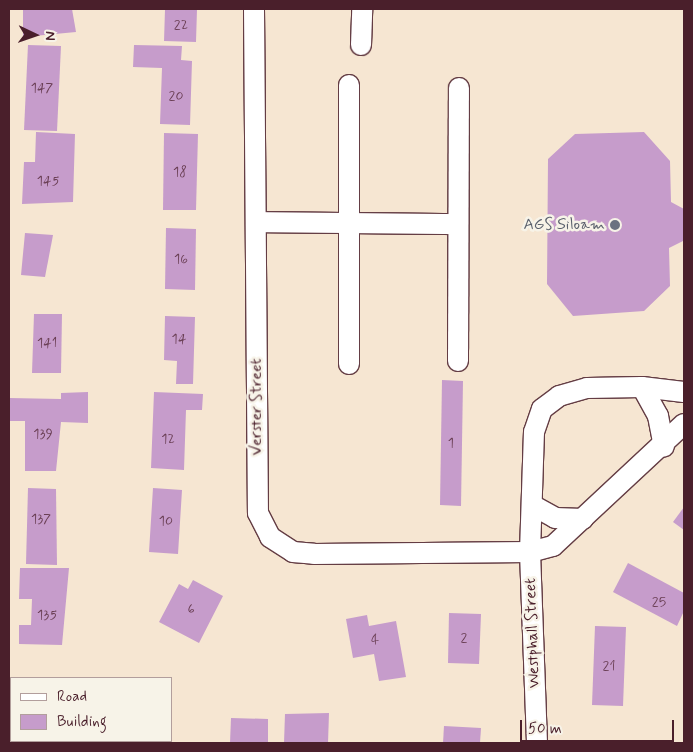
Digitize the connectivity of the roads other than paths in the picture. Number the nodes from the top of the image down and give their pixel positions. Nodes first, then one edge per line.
1 (254, 9) edge
2 (362, 9) edge
3 (361, 45) dead end
4 (349, 85) dead end
5 (459, 88) dead end
6 (256, 222) junction
7 (348, 222) junction
8 (458, 224) junction
9 (458, 361) dead end
10 (349, 364) dead end
11 (642, 387) junction
12 (684, 392) edge
13 (684, 424) edge
14 (664, 446) junction
15 (532, 505) junction
16 (583, 519) junction
17 (530, 552) junction
18 (537, 743) edge

1 - 6 street, Verster Street
2 - 3 street
4 - 7 street
5 - 8 street
6 - 7 street
6 - 17 street, Verster Street
7 - 8 street
7 - 10 street
8 - 9 street
11 - 12 street, Westphall Street
11 - 14 street
11 - 15 street, Westphall Street
13 - 14 street
14 - 16 street
15 - 16 street
15 - 17 street, Westphall Street
16 - 17 street
17 - 18 street, Westphall Street

